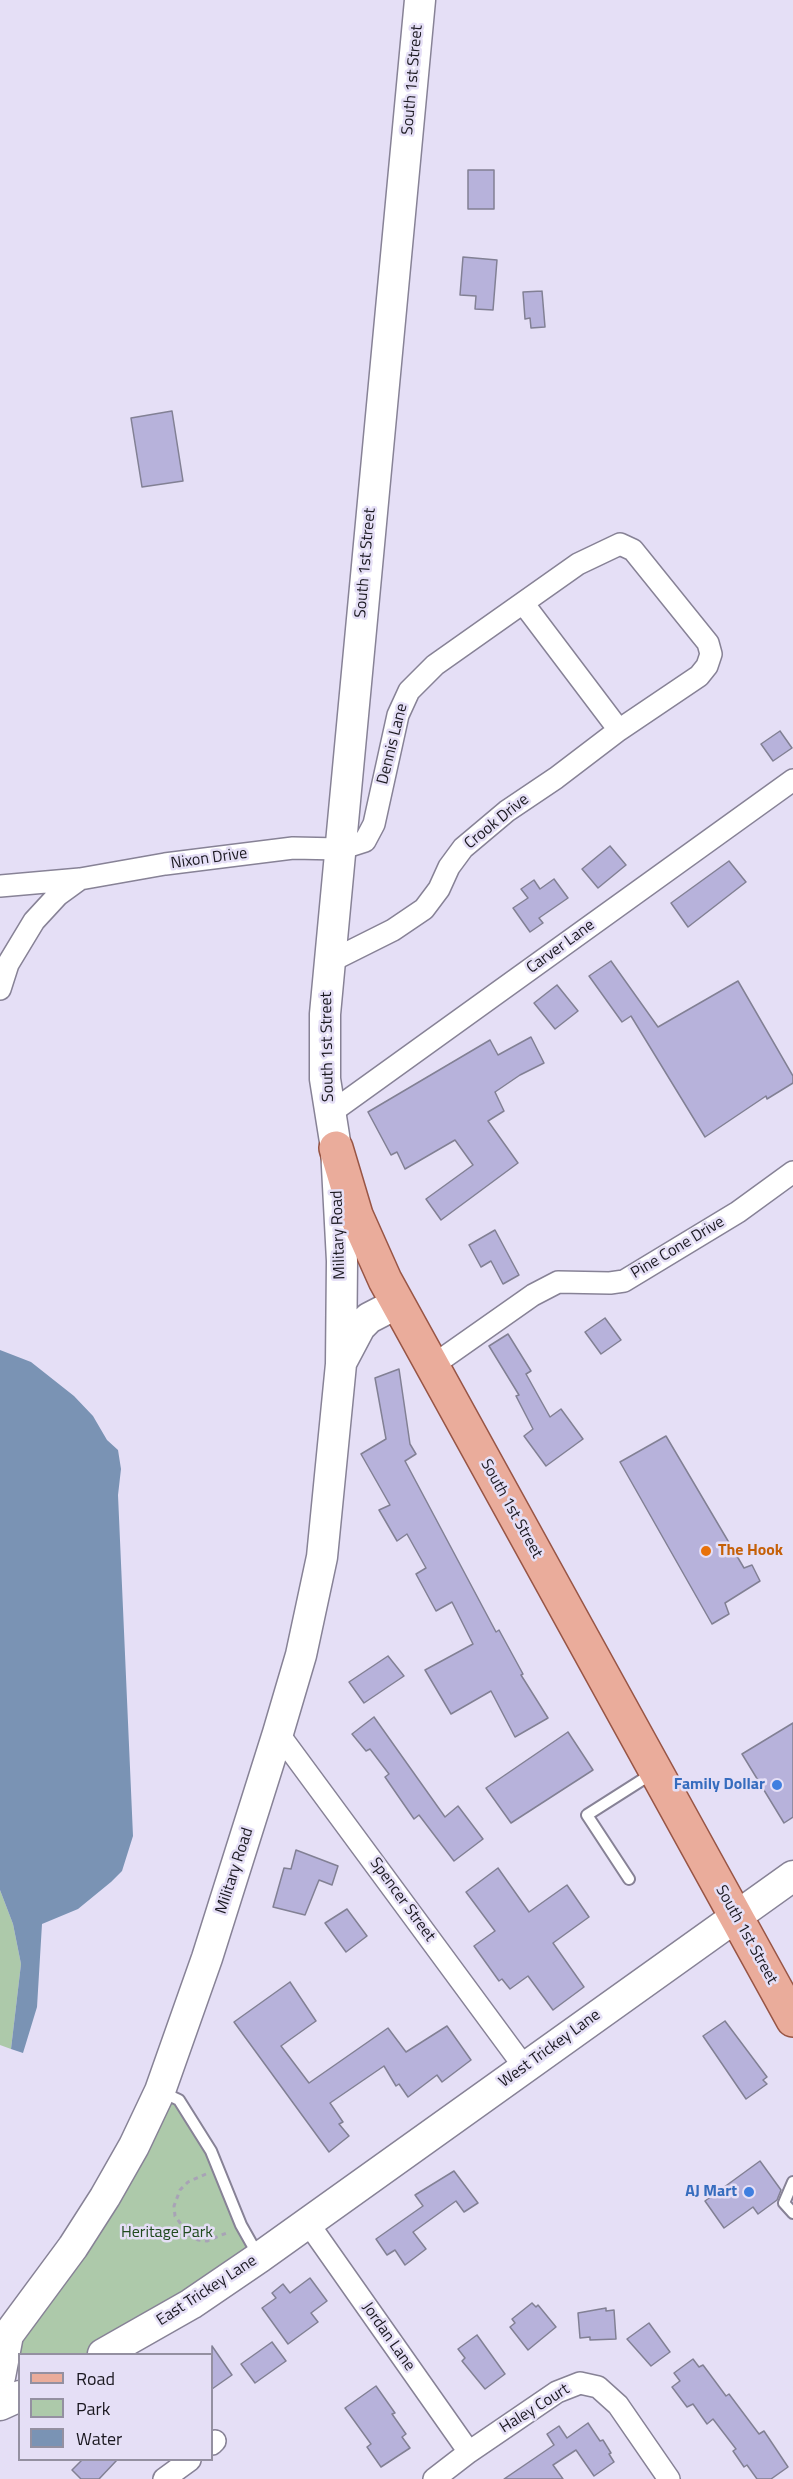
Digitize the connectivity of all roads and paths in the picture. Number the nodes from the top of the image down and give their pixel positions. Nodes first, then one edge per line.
1 (420, 0) edge
2 (523, 603) junction
3 (619, 730) junction
4 (793, 780) edge
5 (340, 849) junction
6 (80, 879) junction
7 (0, 886) edge
8 (329, 962) junction
9 (0, 989) edge
10 (329, 1114) junction
11 (336, 1148) junction
12 (793, 1172) edge
13 (391, 1291) junction
14 (340, 1322) junction
15 (341, 1364) junction
16 (432, 1366) junction
17 (278, 1733) junction
18 (656, 1772) junction
19 (793, 1876) edge
20 (629, 1879) dead end
21 (735, 1915) junction
22 (793, 2020) edge
23 (525, 2068) junction
24 (160, 2091) junction
25 (218, 2169) junction
26 (793, 2182) edge
27 (793, 2213) edge
28 (308, 2223) junction
29 (241, 2225) junction
30 (260, 2257) junction
31 (8, 2335) junction
32 (106, 2353) edge
33 (18, 2364) edge
34 (0, 2377) edge
35 (18, 2397) edge
36 (0, 2405) edge
37 (469, 2452) junction
38 (189, 2461) edge
39 (164, 2479) edge
40 (434, 2479) edge
41 (669, 2479) edge

1 - 5 main road, South 1st Street
2 - 3 street
2 - 3 street, Dennis Lane
2 - 5 street, Dennis Lane
3 - 8 street, Crook Drive
4 - 10 street, Carver Lane
5 - 6 street, Nixon Drive
5 - 8 main road, South 1st Street
6 - 7 street, Nixon Drive
6 - 9 street, Nixon Drive
8 - 10 main road, South 1st Street
10 - 11 main road, South 1st Street
11 - 13 main road, South 1st Street
11 - 14 main road, Military Road
12 - 16 street, Pine Cone Drive
13 - 14 main road, Military Road
13 - 15 main road, Military Road
13 - 16 main road, South 1st Street
14 - 15 main road, Military Road
15 - 17 main road, Military Road
16 - 18 main road, South 1st Street
17 - 23 street, Spencer Street
17 - 24 main road, Military Road
18 - 20 lane
18 - 21 main road, South 1st Street
19 - 21 main road, West Trickey Lane
21 - 22 main road, South 1st Street
21 - 23 main road, West Trickey Lane
23 - 28 main road, West Trickey Lane
24 - 25 lane
24 - 31 main road, Military Road
25 - 29 lane
25 - 29 path
26 - 27 lane
28 - 30 main road, East Trickey Lane
28 - 37 street, Jordan Lane
29 - 30 lane
30 - 32 main road, East Trickey Lane
31 - 33 main road
31 - 34 main road, Military Road
35 - 36 main road
37 - 40 street, Haley Court
37 - 41 street, Haley Court
38 - 39 street

